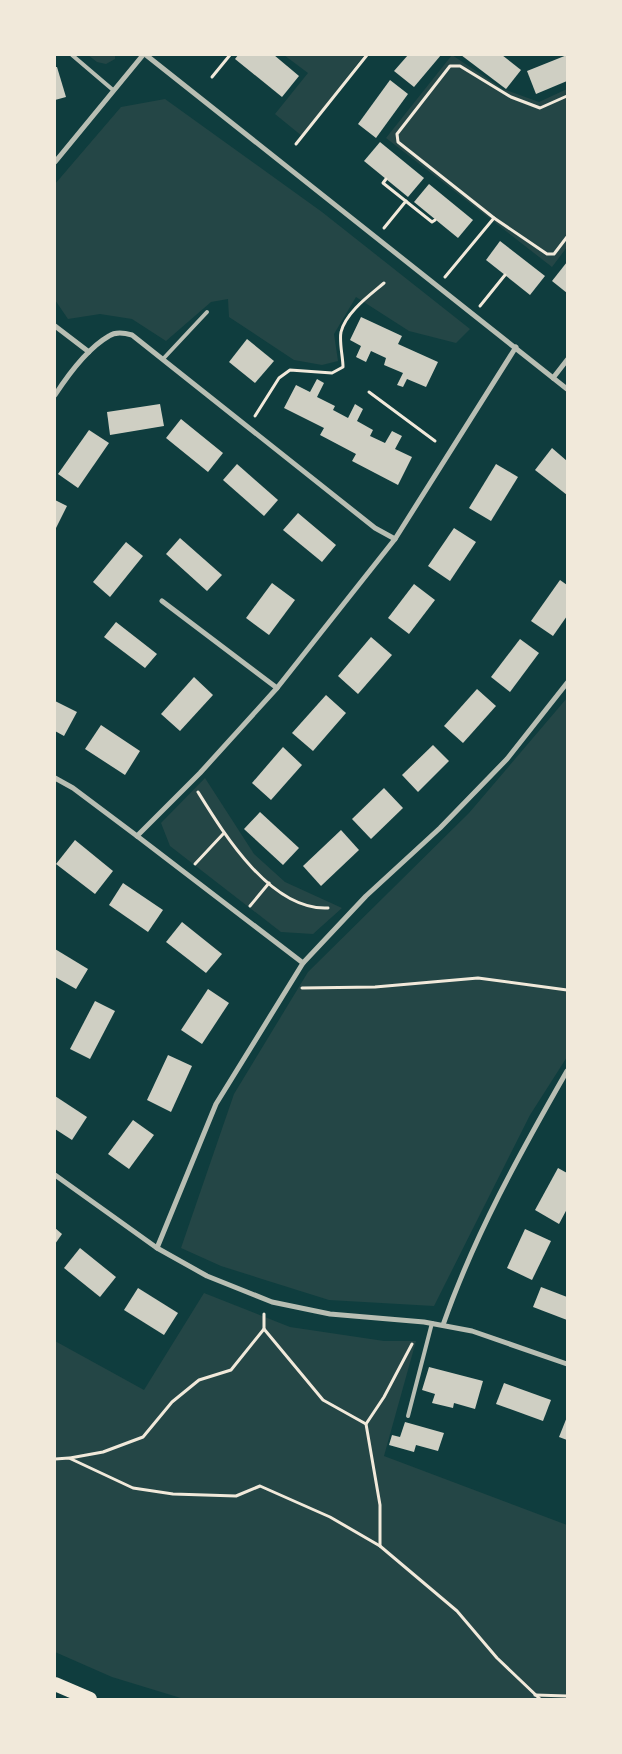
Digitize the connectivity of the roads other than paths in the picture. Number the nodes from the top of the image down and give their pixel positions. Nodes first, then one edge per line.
1 (72, 55) edge
2 (145, 55) edge
3 (113, 90) junction
4 (55, 162) edge
5 (207, 312) dead end
6 (55, 326) edge
7 (516, 347) junction
8 (89, 352) junction
9 (163, 358) junction
10 (567, 360) edge
11 (553, 378) junction
12 (567, 389) edge
13 (55, 395) edge
14 (395, 539) junction
15 (162, 601) dead end
16 (567, 683) edge
17 (277, 688) junction
18 (55, 778) edge
19 (137, 836) junction
20 (303, 963) junction
21 (567, 1071) edge
22 (55, 1175) edge
23 (157, 1248) junction
24 (432, 1323) junction
25 (442, 1325) junction
26 (567, 1364) edge
27 (408, 1416) dead end
28 (55, 1684) edge
29 (90, 1699) edge

1 - 3 lane
2 - 3 street
2 - 7 street
3 - 4 street
5 - 9 lane
6 - 8 street
7 - 11 street
7 - 14 street
8 - 9 street
8 - 13 street
9 - 14 street
10 - 11 street
11 - 12 street
14 - 17 street
15 - 17 street
16 - 20 street
17 - 19 street
18 - 19 street
19 - 20 street
20 - 23 street
21 - 25 street
22 - 23 street
23 - 24 street
24 - 25 street
24 - 27 lane
25 - 26 street
28 - 29 highway

